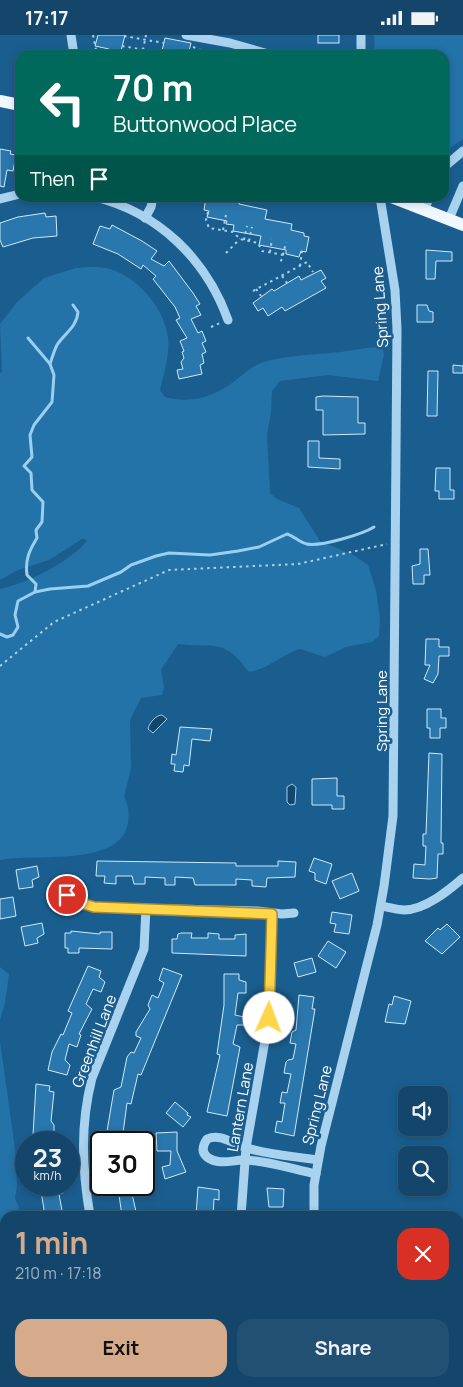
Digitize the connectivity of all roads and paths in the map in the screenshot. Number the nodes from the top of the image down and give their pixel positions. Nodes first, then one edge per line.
1 (70, 35) edge
2 (93, 35) edge
3 (146, 35) edge
4 (186, 35) edge
5 (361, 35) edge
6 (124, 36) edge
7 (144, 40) junction
8 (164, 43) dead end
9 (190, 45) dead end
10 (122, 46) dead end
11 (128, 47) junction
12 (138, 49) joint
13 (73, 50) edge
14 (96, 50) edge
15 (127, 50) edge
16 (143, 50) joint
17 (199, 50) edge
18 (254, 50) edge
19 (362, 50) edge
20 (0, 101) edge
21 (15, 104) edge
22 (463, 151) edge
23 (449, 163) edge
24 (463, 186) edge
25 (15, 195) edge
26 (0, 199) edge
27 (110, 202) edge
28 (152, 202) edge
29 (381, 202) edge
30 (427, 204) edge
31 (208, 212) dead end
32 (226, 215) dead end
33 (145, 218) junction
34 (448, 219) junction
35 (463, 225) edge
36 (246, 226) dead end
37 (252, 227) dead end
38 (223, 230) junction
39 (272, 239) dead end
40 (242, 240) junction
41 (249, 241) junction
42 (286, 242) dead end
43 (302, 251) dead end
44 (270, 252) junction
45 (226, 253) dead end
46 (283, 255) junction
47 (280, 264) dead end
48 (300, 266) junction
49 (313, 272) dead end
50 (282, 276) junction
51 (287, 283) dead end
52 (261, 296) dead end
53 (228, 320) dead end
54 (394, 543) junction
55 (0, 666) edge
56 (463, 878) edge
57 (67, 895) dead end
58 (381, 906) junction
59 (146, 908) junction
60 (294, 913) dead end
61 (272, 914) junction
62 (246, 1148) junction
63 (245, 1160) junction
64 (318, 1161) junction
65 (316, 1174) junction
66 (89, 1211) edge
67 (241, 1211) edge
68 (314, 1211) edge

1 - 13 street
2 - 14 path
3 - 7 path
4 - 18 street
5 - 19 street
6 - 7 path
7 - 8 path
7 - 16 path
9 - 17 path
10 - 11 path
11 - 12 path
11 - 15 path
12 - 16 path
20 - 21 main road
22 - 23 street
24 - 34 street
25 - 26 street
27 - 33 street
28 - 33 street
29 - 54 street, Spring Lane
30 - 34 main road
31 - 38 path
32 - 38 path
33 - 53 street
34 - 35 main road
36 - 40 path
37 - 41 path
38 - 40 path
39 - 44 path
40 - 41 path
40 - 45 path
41 - 44 path
42 - 46 path
43 - 48 path
44 - 46 path
46 - 47 path
48 - 49 path
48 - 50 path
50 - 51 path
50 - 52 path
54 - 55 path
54 - 58 street, Spring Lane
56 - 58 street
57 - 59 street
58 - 64 street, Spring Lane
59 - 61 street
59 - 66 street, Greenhill Lane
60 - 61 street
61 - 62 street, Lantern Lane
62 - 63 street, Lantern Lane
62 - 63 street
62 - 64 street
63 - 65 street
63 - 67 street, Lantern Lane
64 - 65 street, Spring Lane
65 - 68 street, Spring Lane

